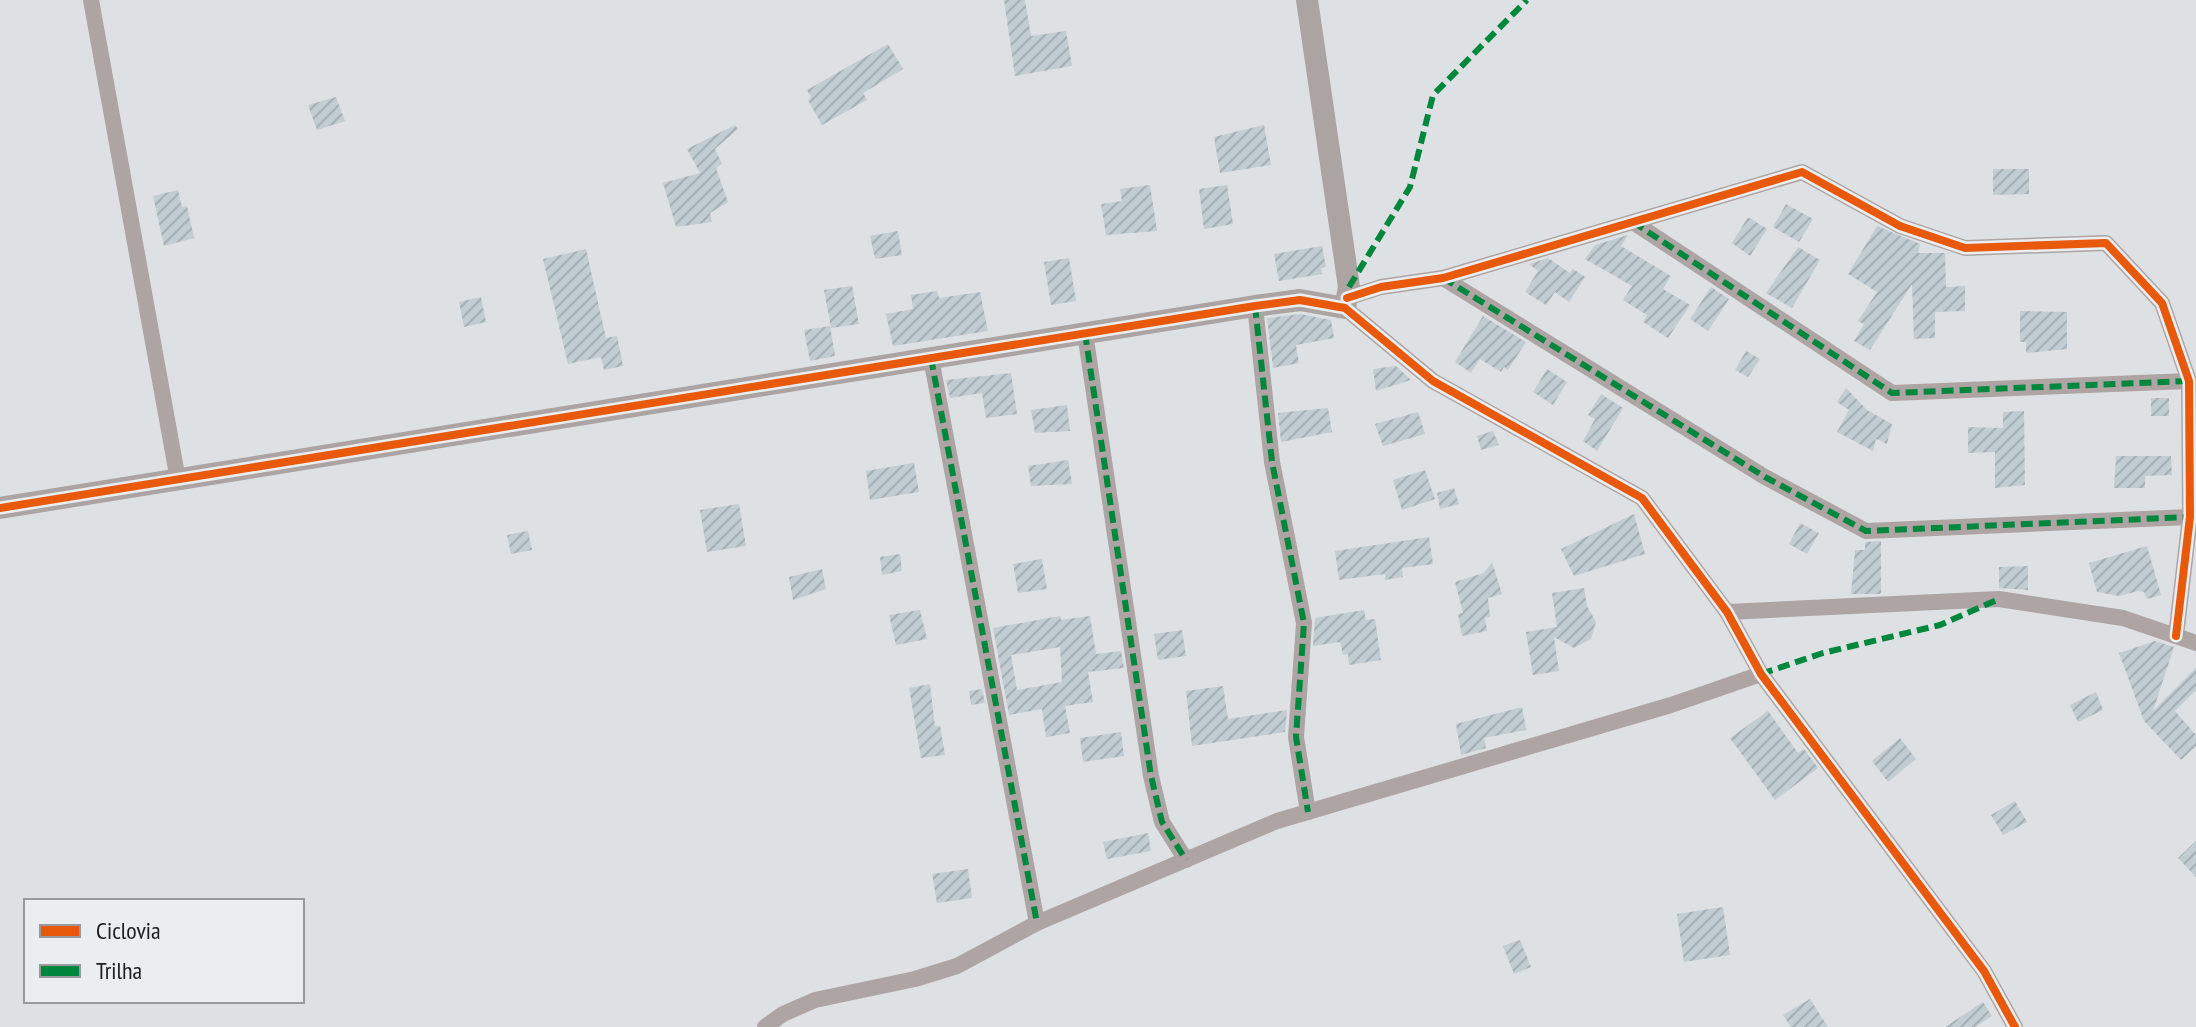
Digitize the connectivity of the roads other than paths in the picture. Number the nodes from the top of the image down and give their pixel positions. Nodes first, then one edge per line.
1 (91, 0) edge
2 (1307, 0) edge
3 (1633, 222) junction
4 (1443, 278) junction
5 (1346, 303) junction
6 (1255, 306) junction
7 (1085, 333) junction
8 (2176, 343) junction
9 (2196, 350) edge
10 (931, 358) junction
11 (2189, 381) junction
12 (2193, 435) edge
13 (178, 480) junction
14 (0, 508) edge
15 (2190, 517) junction
16 (2189, 582) edge
17 (1727, 612) junction
18 (2176, 636) junction
19 (2196, 643) edge
20 (1761, 674) junction
21 (1308, 812) junction
22 (1186, 860) junction
23 (1037, 923) junction
24 (765, 1027) edge
25 (2015, 1027) edge

1 - 13 street
2 - 5 street
3 - 4 street
3 - 8 street
3 - 11 street
4 - 5 street
4 - 15 street
5 - 6 street
5 - 17 street
6 - 7 street
6 - 21 street
7 - 10 street
7 - 22 street
8 - 9 street
8 - 11 street
10 - 13 street
10 - 23 street
11 - 12 street
12 - 15 street
13 - 14 street
15 - 16 street
16 - 18 street
17 - 18 street
17 - 20 street
18 - 19 street
20 - 21 street
20 - 25 street
21 - 22 street
22 - 23 street
23 - 24 street

